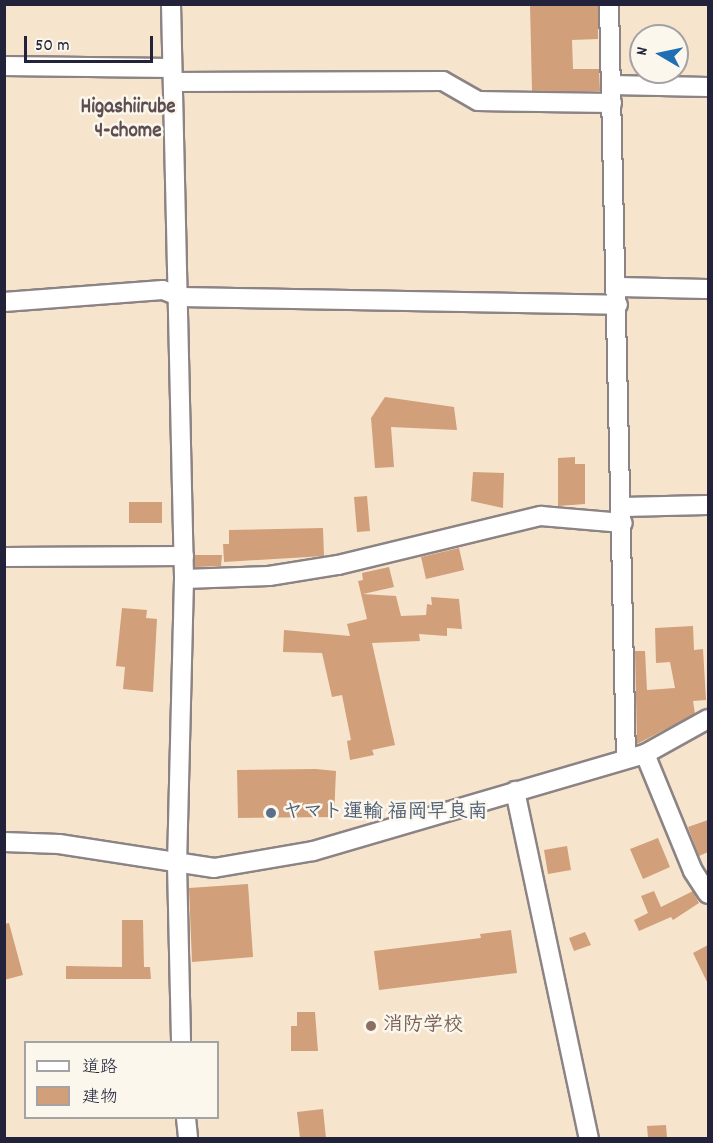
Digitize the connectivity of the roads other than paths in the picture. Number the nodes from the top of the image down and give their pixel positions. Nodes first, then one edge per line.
1 (171, 4) edge
2 (609, 4) edge
3 (4, 66) edge
4 (173, 75) junction
5 (708, 87) edge
6 (612, 94) junction
7 (708, 289) edge
8 (618, 296) junction
9 (180, 297) junction
10 (4, 302) edge
11 (708, 505) edge
12 (623, 515) junction
13 (184, 556) junction
14 (4, 557) edge
15 (184, 579) junction
16 (708, 719) edge
17 (645, 754) junction
18 (626, 758) junction
19 (515, 791) junction
20 (4, 842) edge
21 (177, 864) junction
22 (701, 867) edge
23 (708, 894) edge
24 (181, 1041) edge
25 (186, 1119) edge
26 (188, 1138) edge
27 (589, 1138) edge

1 - 4 street
2 - 6 street
3 - 4 street
4 - 6 street
4 - 9 street
5 - 6 street
6 - 8 street
7 - 8 street
8 - 9 street
8 - 12 street
9 - 10 street
9 - 13 street
11 - 12 street
12 - 15 street
12 - 18 street
13 - 14 street
13 - 15 street
15 - 21 street
16 - 17 street
17 - 18 street
17 - 22 street
18 - 19 street
19 - 21 street
19 - 27 street
20 - 21 street
21 - 24 street
22 - 23 street
25 - 26 street

